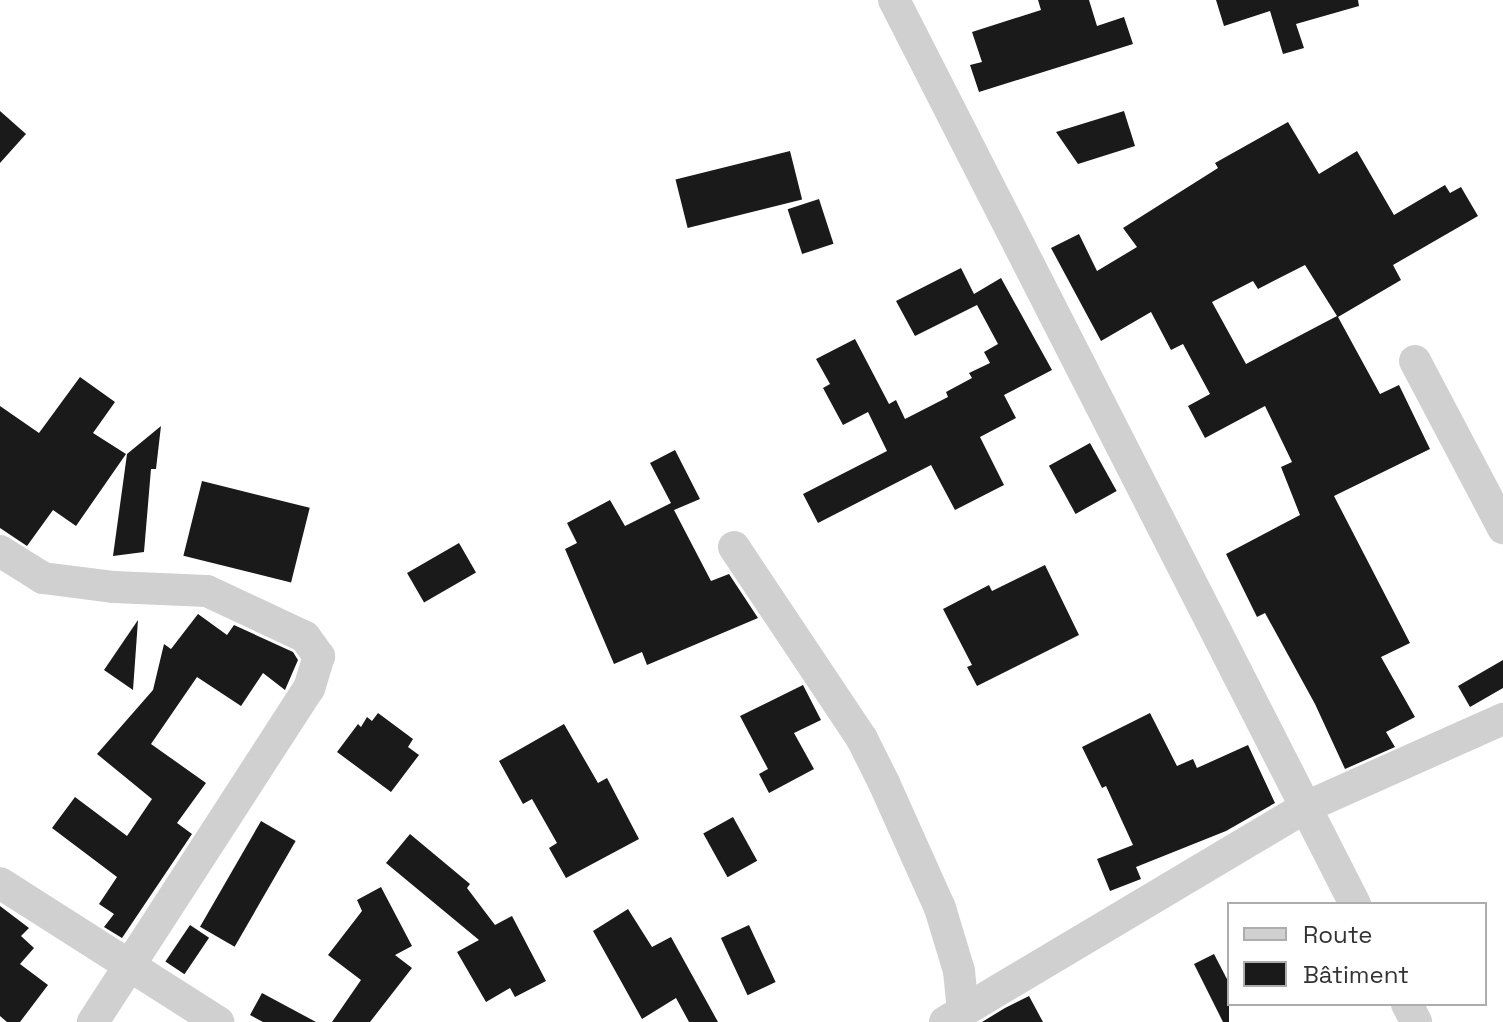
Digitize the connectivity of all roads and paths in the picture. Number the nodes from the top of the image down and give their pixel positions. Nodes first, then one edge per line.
1 (894, 0) edge
2 (1415, 361) dead end
3 (1503, 528) edge
4 (734, 547) dead end
5 (0, 551) edge
6 (1503, 719) edge
7 (1306, 807) junction
8 (0, 883) edge
9 (1354, 902) edge
10 (131, 966) junction
11 (954, 1017) edge
12 (93, 1022) edge
13 (218, 1022) edge

1 - 7 street
2 - 3 street
4 - 11 street
5 - 10 street
6 - 7 street
7 - 9 street
7 - 11 street
8 - 10 street
10 - 12 street
10 - 13 street

